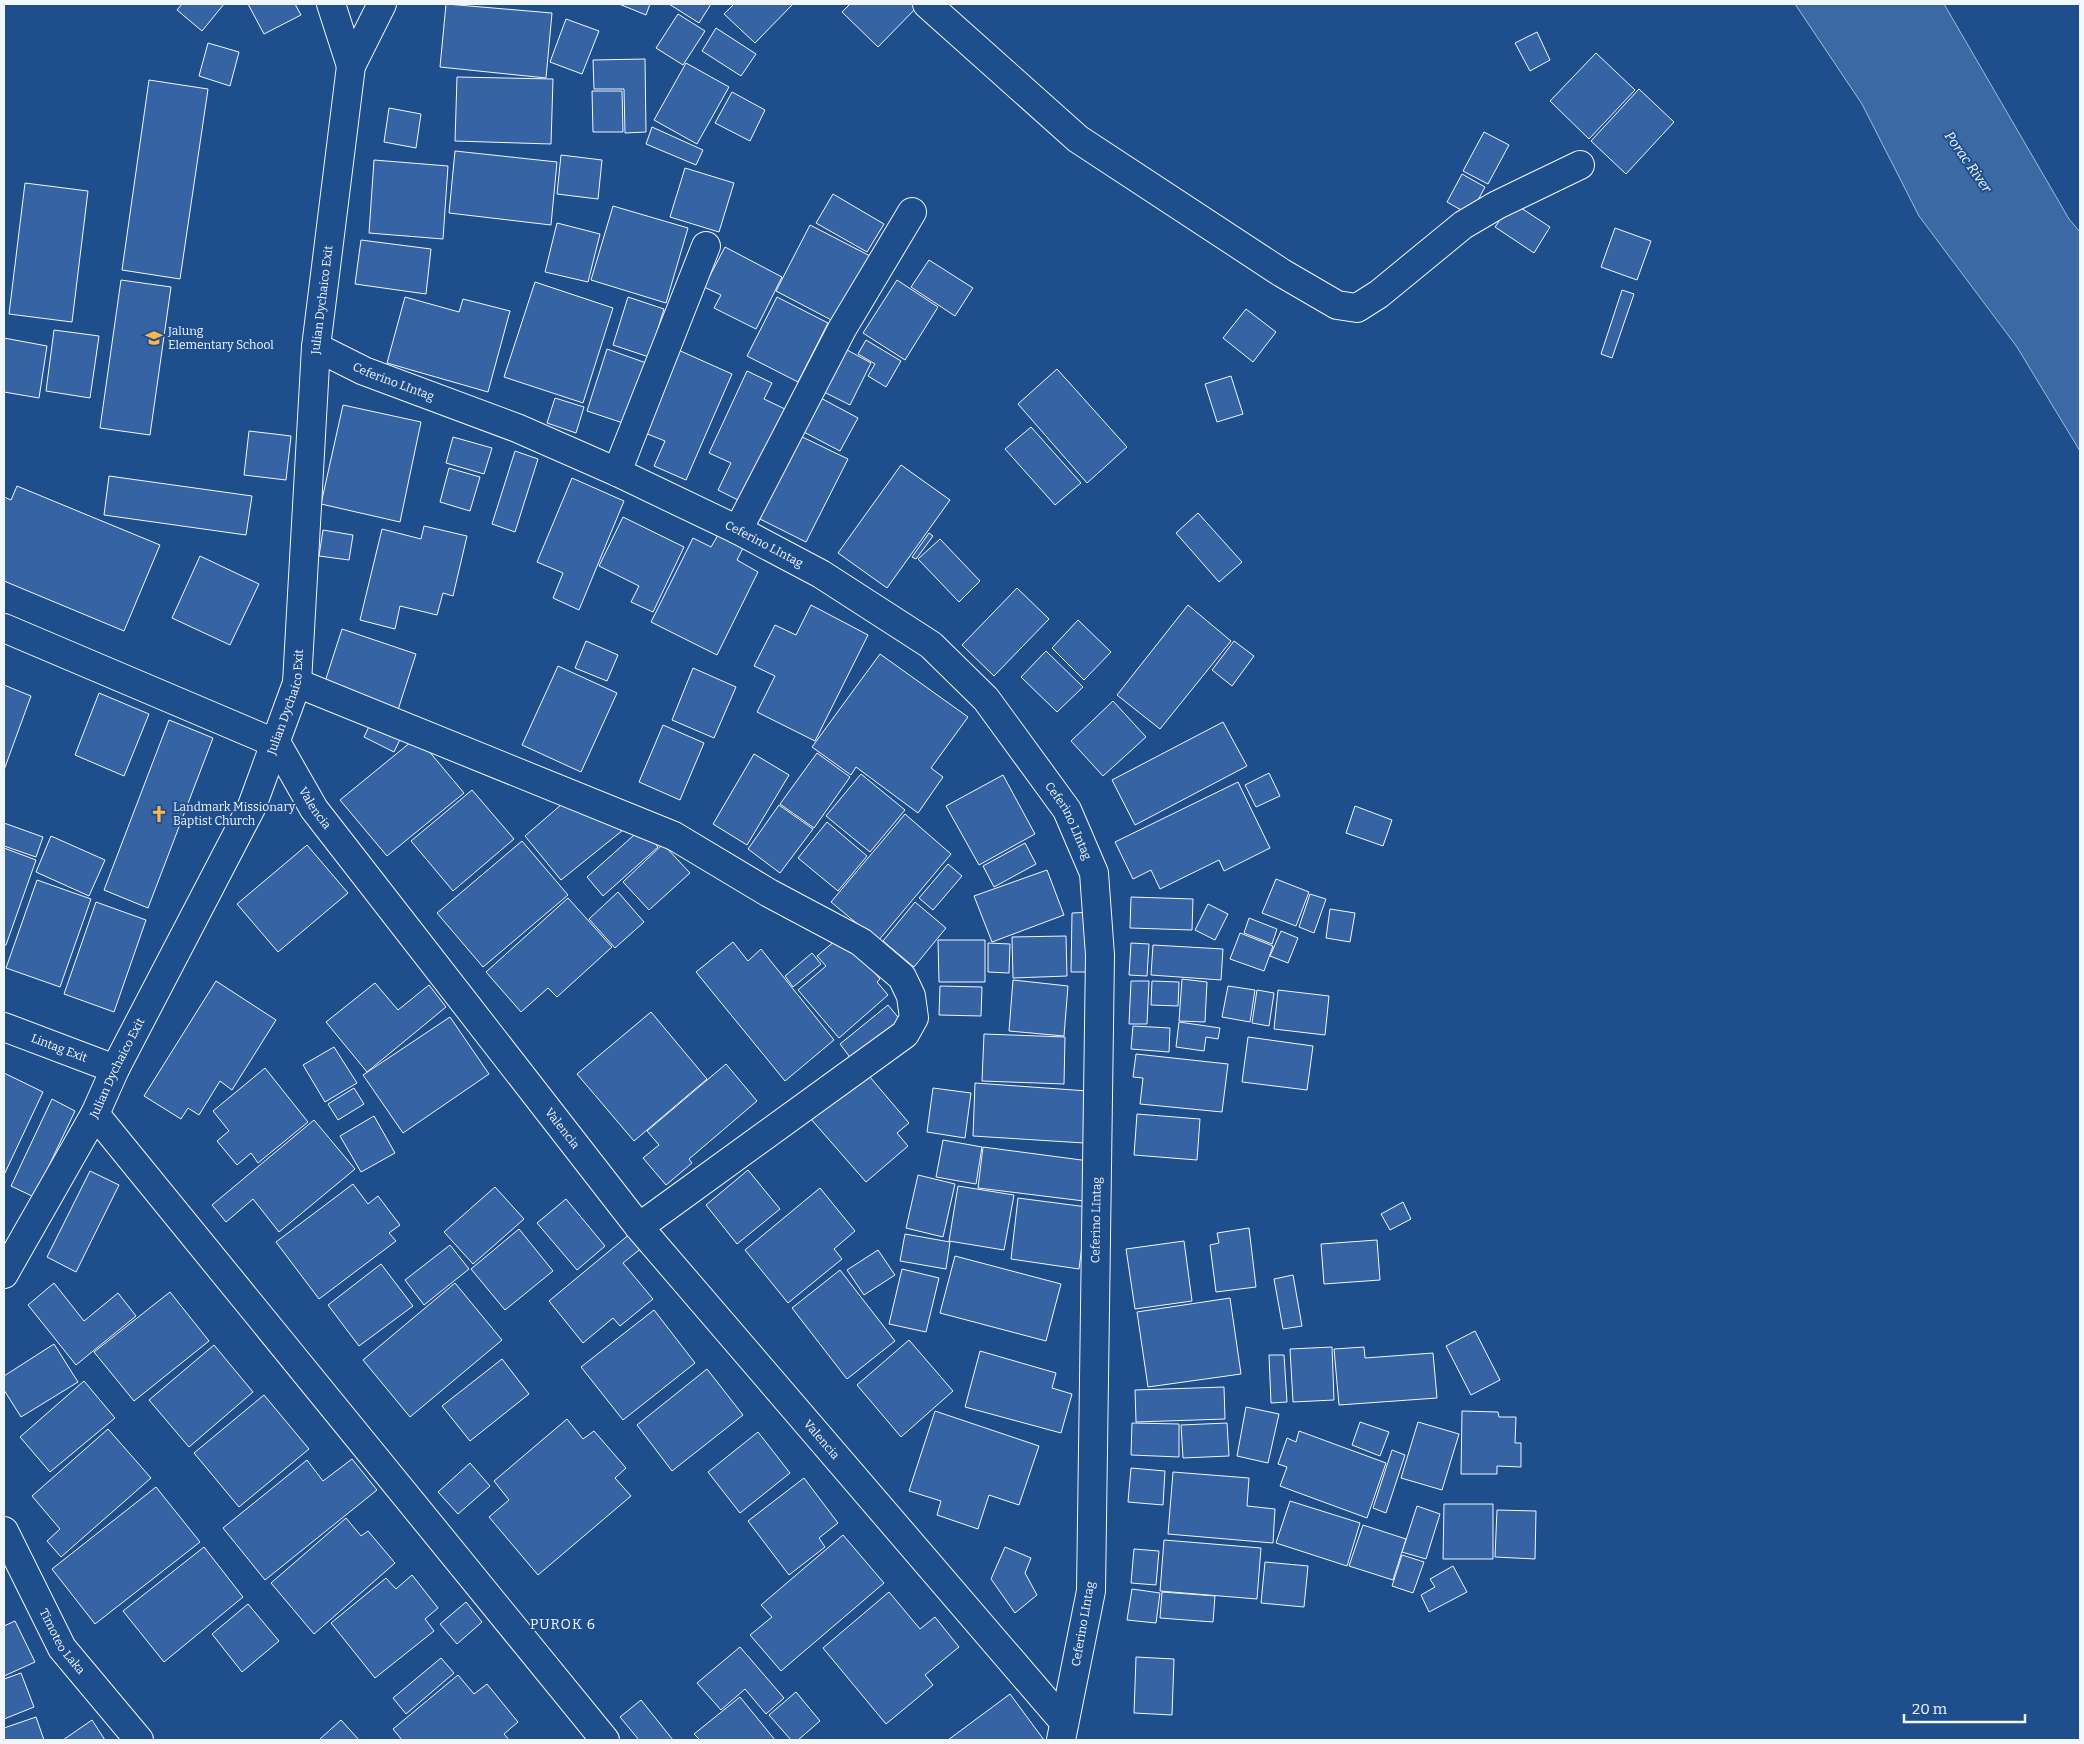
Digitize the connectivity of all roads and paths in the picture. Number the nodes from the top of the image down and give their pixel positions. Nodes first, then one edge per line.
1 (331, 4) edge
2 (382, 4) edge
3 (927, 4) edge
4 (351, 66) junction
5 (1580, 165) dead end
6 (912, 212) dead end
7 (706, 246) dead end
8 (316, 347) junction
9 (617, 472) junction
10 (738, 530) junction
11 (4, 628) edge
12 (297, 683) junction
13 (276, 744) junction
14 (4, 1027) edge
15 (115, 1069) junction
16 (95, 1114) junction
17 (638, 1227) junction
18 (4, 1274) edge
19 (4, 1531) edge
20 (1062, 1731) edge
21 (138, 1740) edge
22 (605, 1740) edge

1 - 4 street
2 - 4 street
3 - 5 street
4 - 8 street, Julian Dychaico Exit
6 - 10 street
7 - 9 street
8 - 9 street, Ceferino LIntag
8 - 12 street, Julian Dychaico Exit
9 - 10 street, Ceferino LIntag
10 - 20 street, Ceferino LIntag
11 - 13 street
12 - 13 street, Julian Dychaico Exit
12 - 17 street
13 - 15 street, Julian Dychaico Exit
13 - 17 street, Valencia
14 - 15 street, Lintag Exit
15 - 16 street, Julian Dychaico Exit
16 - 18 street, Julian Dychaico Exit
16 - 22 street
17 - 20 street, Valencia
19 - 21 street, Timoteo Laka

